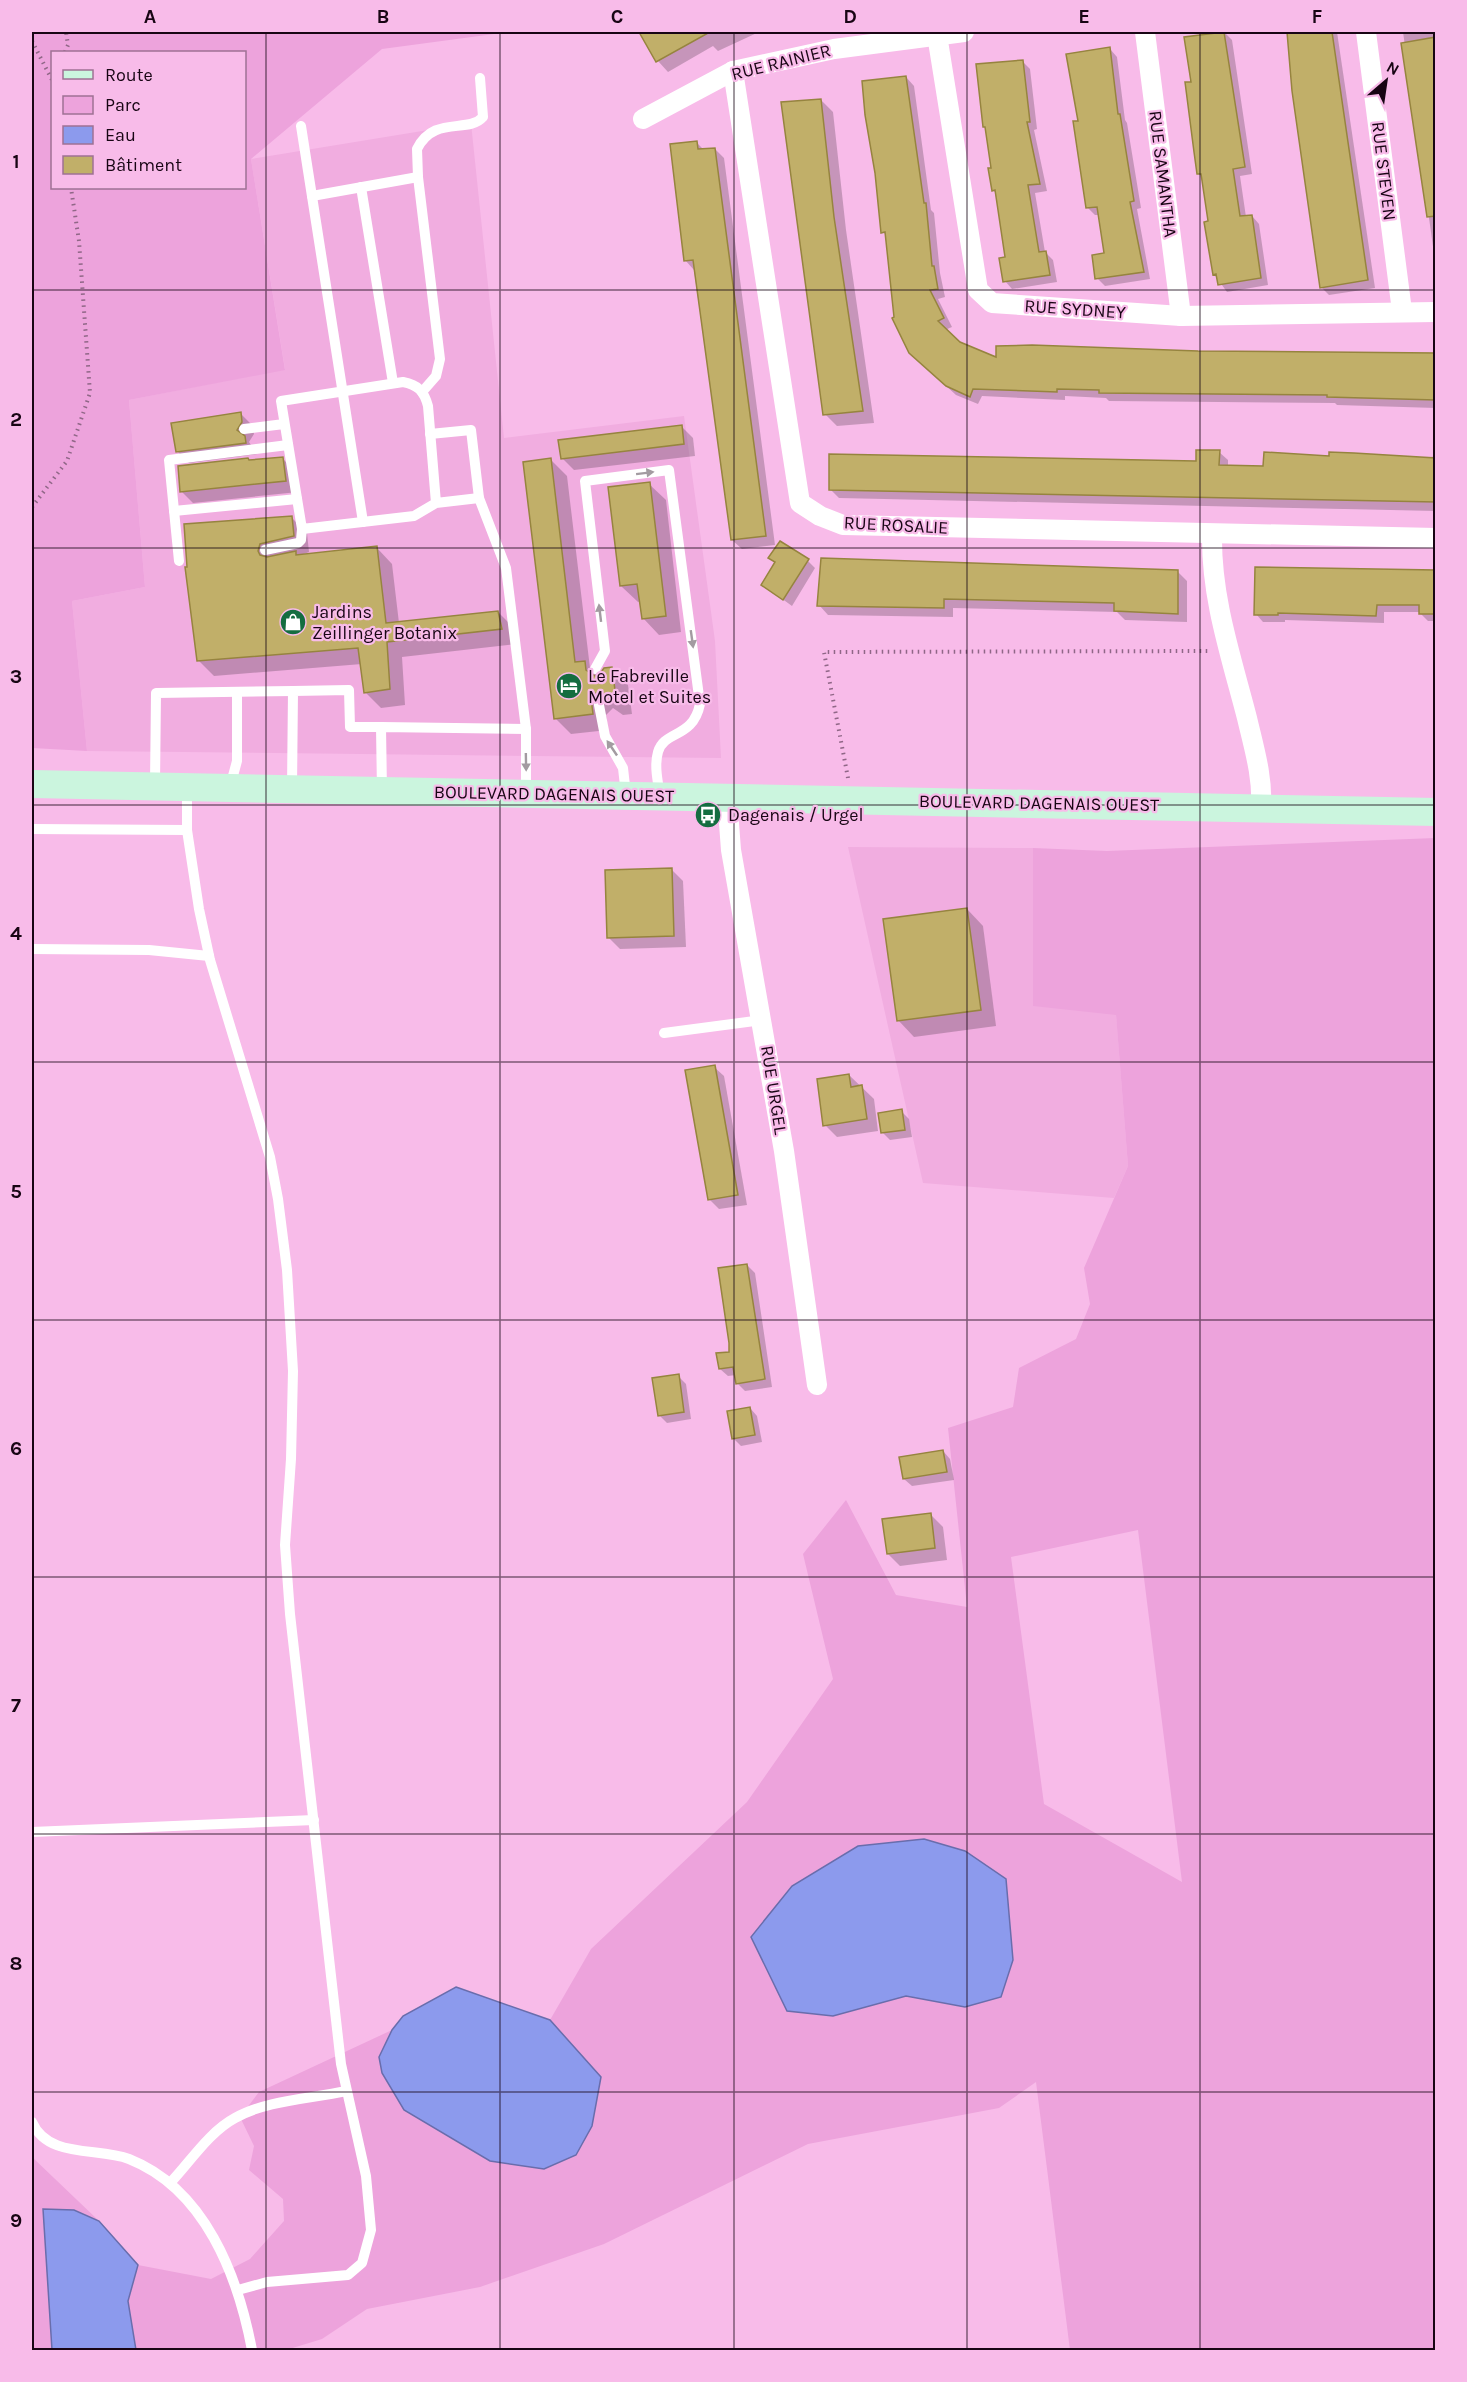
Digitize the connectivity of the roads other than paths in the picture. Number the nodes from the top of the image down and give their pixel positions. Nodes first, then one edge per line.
1 (964, 32) edge
2 (1145, 32) edge
3 (1366, 32) edge
4 (937, 35) junction
5 (733, 71) junction
6 (480, 78) dead end
7 (643, 119) dead end
8 (301, 126) dead end
9 (418, 177) junction
10 (361, 187) junction
11 (312, 196) junction
12 (1402, 311) junction
13 (1436, 312) edge
14 (1181, 316) junction
15 (393, 383) junction
16 (342, 391) junction
17 (422, 392) junction
18 (284, 424) junction
19 (244, 429) dead end
20 (430, 434) junction
21 (288, 445) junction
22 (479, 498) junction
23 (297, 499) junction
24 (436, 503) junction
25 (174, 511) junction
26 (363, 522) junction
27 (302, 529) junction
28 (1212, 534) junction
29 (1436, 538) edge
30 (265, 550) dead end
31 (179, 561) dead end
32 (595, 669) dead end
33 (293, 691) junction
34 (237, 692) junction
35 (598, 700) dead end
36 (381, 727) junction
37 (526, 729) junction
38 (32, 784) edge
39 (155, 787) junction
40 (187, 788) junction
41 (230, 788) junction
42 (292, 790) junction
43 (382, 791) junction
44 (526, 794) junction
45 (626, 796) junction
46 (660, 796) junction
47 (727, 797) junction
48 (1261, 808) junction
49 (1436, 812) edge
50 (32, 829) edge
51 (187, 830) junction
52 (32, 949) edge
53 (209, 956) junction
54 (762, 1020) junction
55 (664, 1033) dead end
56 (817, 1384) dead end
57 (314, 1820) junction
58 (32, 1832) edge
59 (346, 2091) junction
60 (32, 2122) edge
61 (170, 2183) junction
62 (238, 2290) junction
63 (252, 2350) edge

1 - 4 street, RUE RAINIER
2 - 14 street, RUE SAMANTHA
3 - 12 street, RUE STEVEN
4 - 5 street, RUE RAINIER
4 - 14 street, RUE SYDNEY
5 - 7 street, RUE RAINIER
5 - 28 street, RUE ROSALIE
6 - 9 lane
8 - 11 lane
9 - 10 lane
9 - 17 lane
10 - 11 lane
10 - 15 lane
11 - 16 lane
12 - 13 street, RUE SYDNEY
12 - 14 street, RUE SYDNEY
15 - 16 lane
15 - 17 lane
16 - 18 lane
16 - 26 lane
17 - 20 lane
18 - 19 lane
18 - 21 lane
20 - 22 lane
20 - 24 lane
21 - 23 lane
21 - 25 lane
22 - 24 lane
22 - 37 lane
23 - 25 lane
23 - 27 lane
24 - 26 lane
25 - 31 lane
26 - 27 lane
27 - 30 lane
28 - 29 street, RUE ROSALIE
28 - 48 street
32 -> 46 lane
33 - 34 lane
33 - 36 lane
33 - 42 lane
34 - 39 lane
34 - 41 lane
45 -> 35 lane
36 - 37 lane
36 - 43 lane
37 -> 44 lane
38 - 39 main road, BOULEVARD DAGENAIS OUEST
39 - 40 main road, BOULEVARD DAGENAIS OUEST
40 - 41 main road, BOULEVARD DAGENAIS OUEST
40 - 51 lane
41 - 42 main road, BOULEVARD DAGENAIS OUEST
42 - 43 main road, BOULEVARD DAGENAIS OUEST
43 - 44 main road, BOULEVARD DAGENAIS OUEST
44 - 45 main road, BOULEVARD DAGENAIS OUEST
45 - 46 main road, BOULEVARD DAGENAIS OUEST
46 - 47 main road, BOULEVARD DAGENAIS OUEST
47 - 48 main road, BOULEVARD DAGENAIS OUEST
47 - 54 street, RUE URGEL
48 - 49 main road, BOULEVARD DAGENAIS OUEST
50 - 51 lane
51 - 53 lane
52 - 53 lane
53 - 57 lane
54 - 55 lane
54 - 56 street, RUE URGEL
57 - 58 lane
57 - 59 lane
59 - 61 lane
59 - 62 lane
60 - 61 lane
61 - 62 lane
62 - 63 lane

